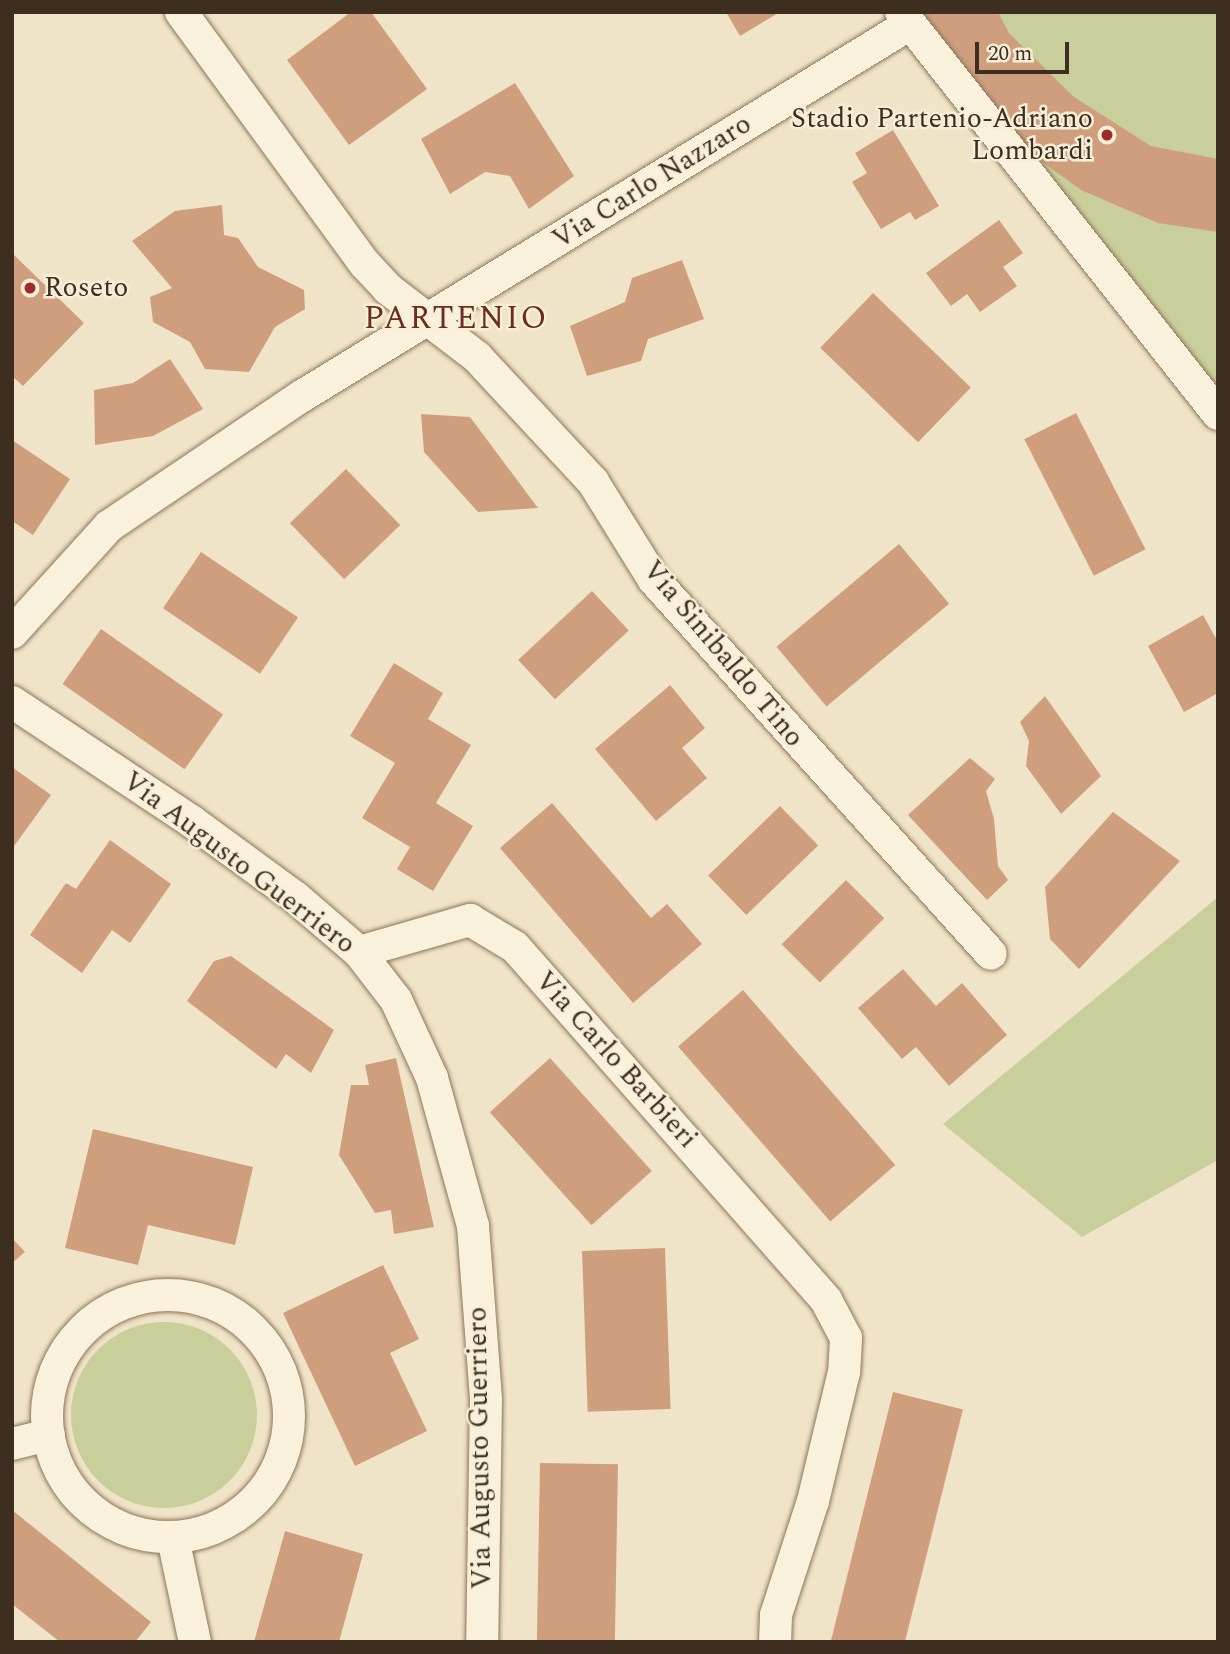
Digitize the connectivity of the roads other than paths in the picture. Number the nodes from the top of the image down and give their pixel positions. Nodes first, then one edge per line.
1 (181, 12) edge
2 (905, 18) edge
3 (431, 320) junction
4 (1218, 414) edge
5 (12, 633) edge
6 (12, 702) edge
7 (359, 952) junction
8 (991, 954) dead end
9 (48, 1435) junction
10 (12, 1444) edge
11 (173, 1538) junction
12 (195, 1642) edge
13 (482, 1642) edge
14 (775, 1642) edge

1 - 3 street, Via Sinibaldo Tino
2 - 3 street, Via Carlo Nazzaro
2 - 4 street
3 - 5 street, Via Carlo Nazzaro
3 - 8 street, Via Sinibaldo Tino
6 - 7 street, Via Augusto Guerriero
7 - 13 street, Via Augusto Guerriero
7 - 14 street, Via Carlo Barbieri
9 - 10 street
9 - 11 street
9 - 11 street
11 - 12 street

